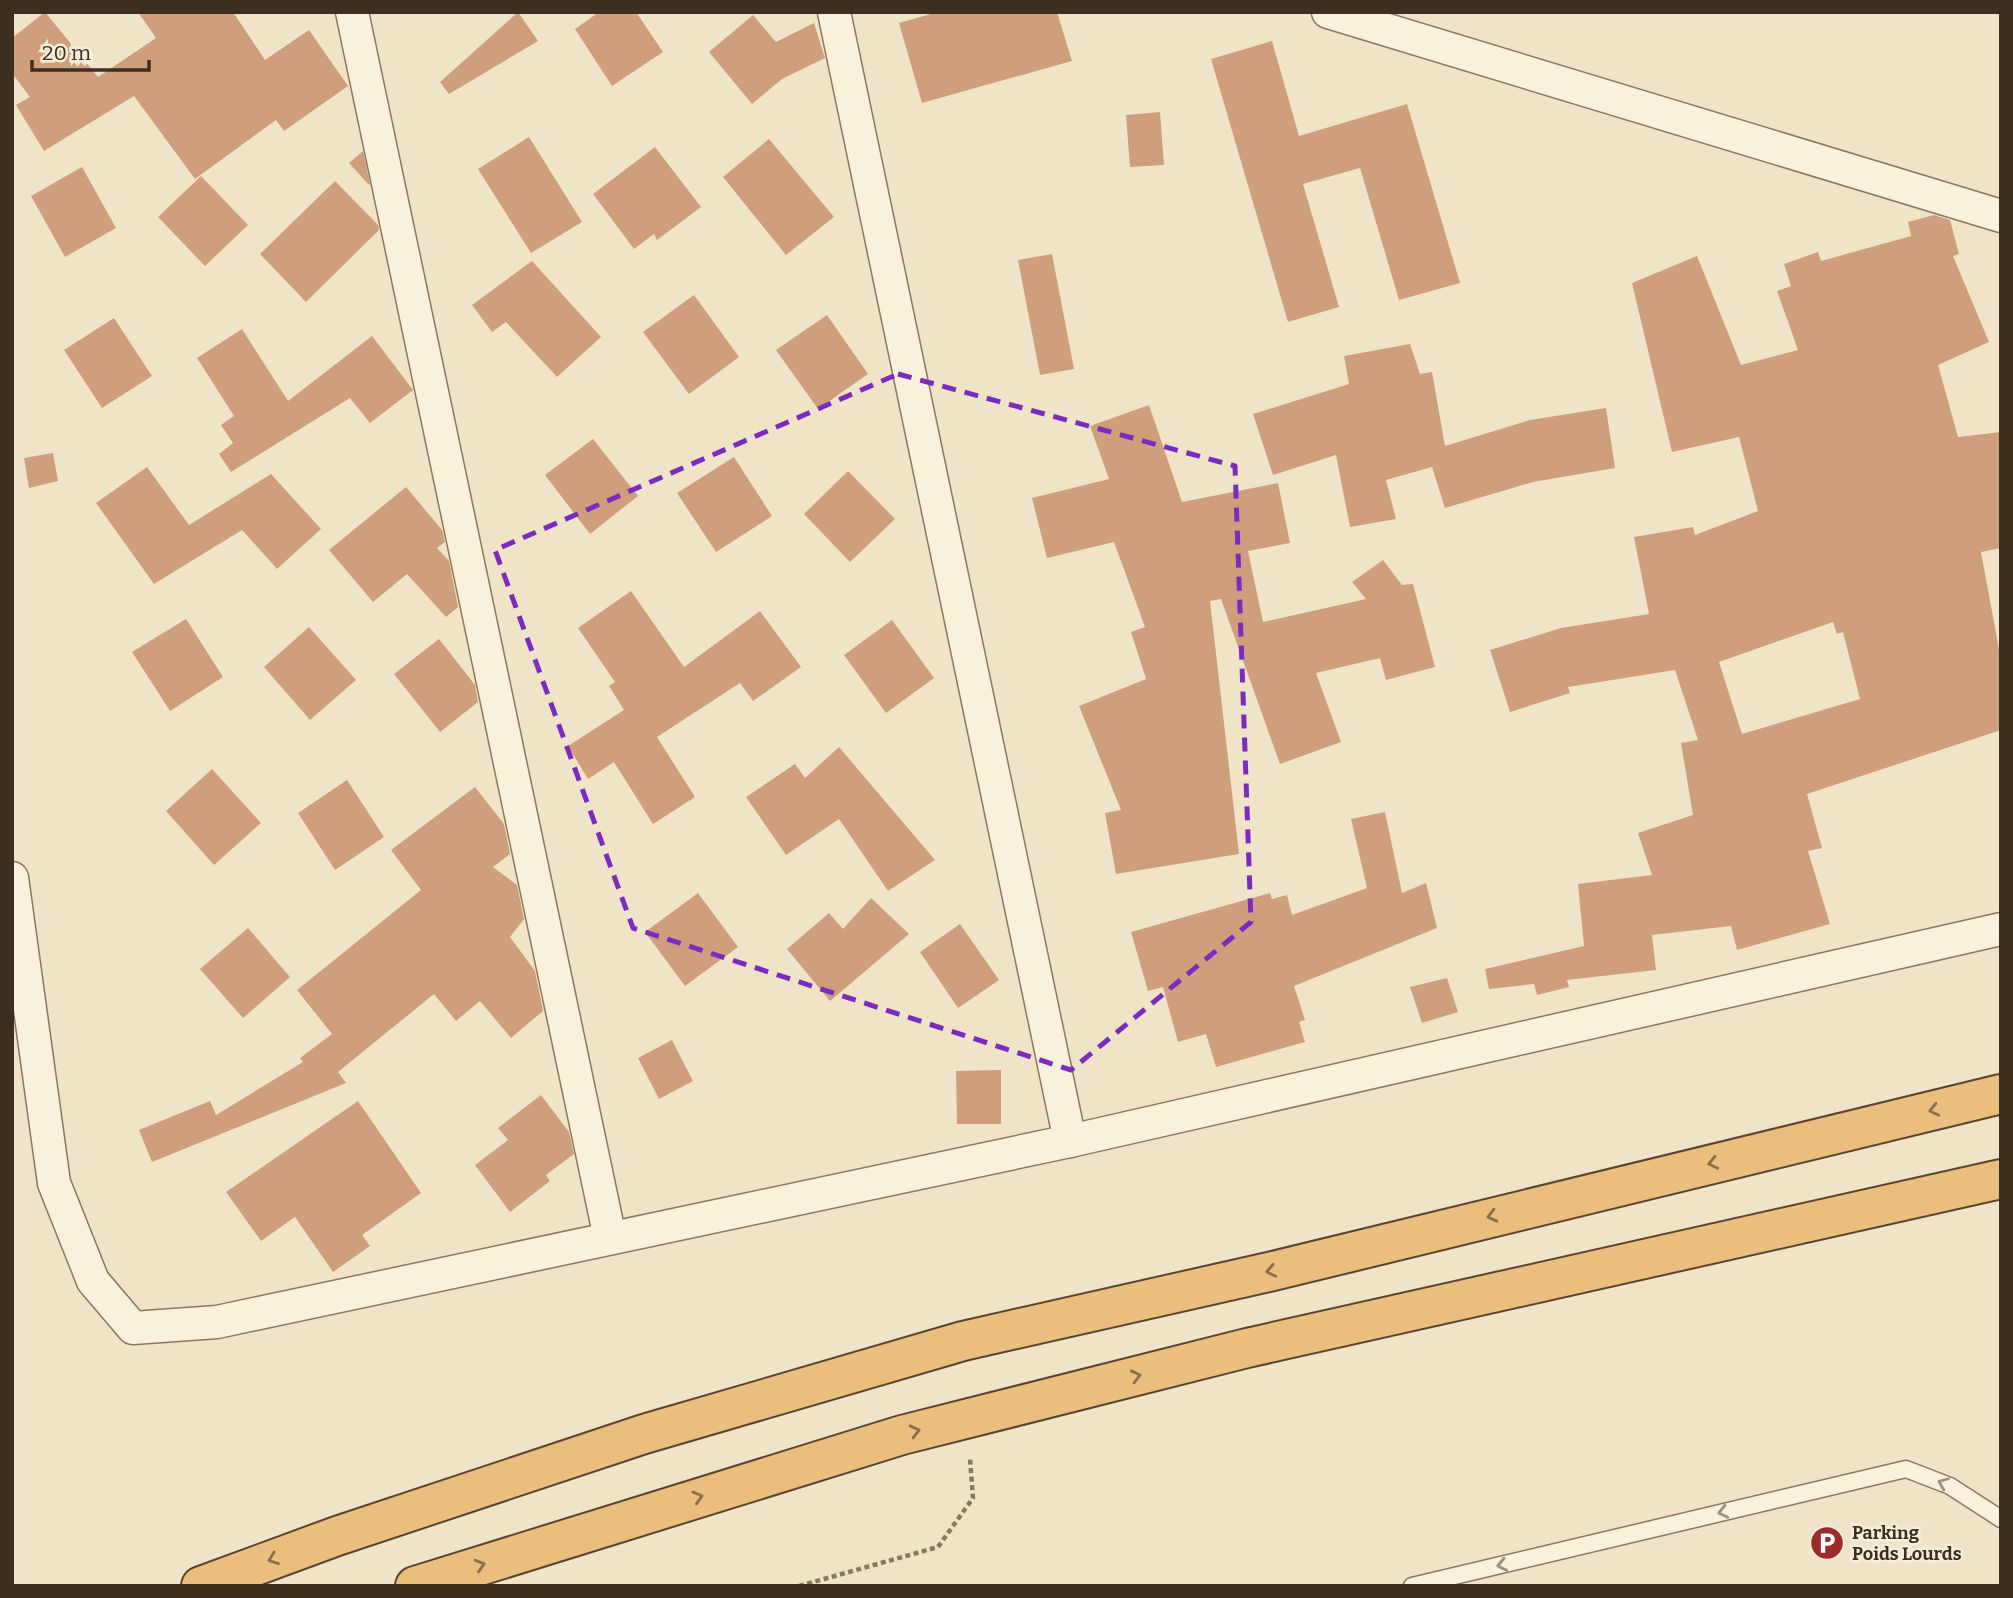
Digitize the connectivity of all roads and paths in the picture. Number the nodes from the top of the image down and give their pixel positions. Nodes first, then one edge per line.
1 (352, 12) edge
2 (834, 12) edge
3 (1328, 12) edge
4 (2001, 216) edge
5 (12, 878) edge
6 (2001, 929) edge
7 (2001, 1094) edge
8 (1070, 1141) junction
9 (2001, 1179) edge
10 (610, 1238) junction
11 (967, 1418) junction
12 (2001, 1518) edge
13 (201, 1586) edge
14 (415, 1586) edge
15 (799, 1586) edge
16 (1412, 1586) edge

1 - 10 street
2 - 8 street
3 - 4 street
5 - 10 street
6 - 8 street
7 -> 13 highway
8 - 10 street
11 -> 9 highway
14 -> 11 highway
11 - 15 path
12 -> 16 lane

